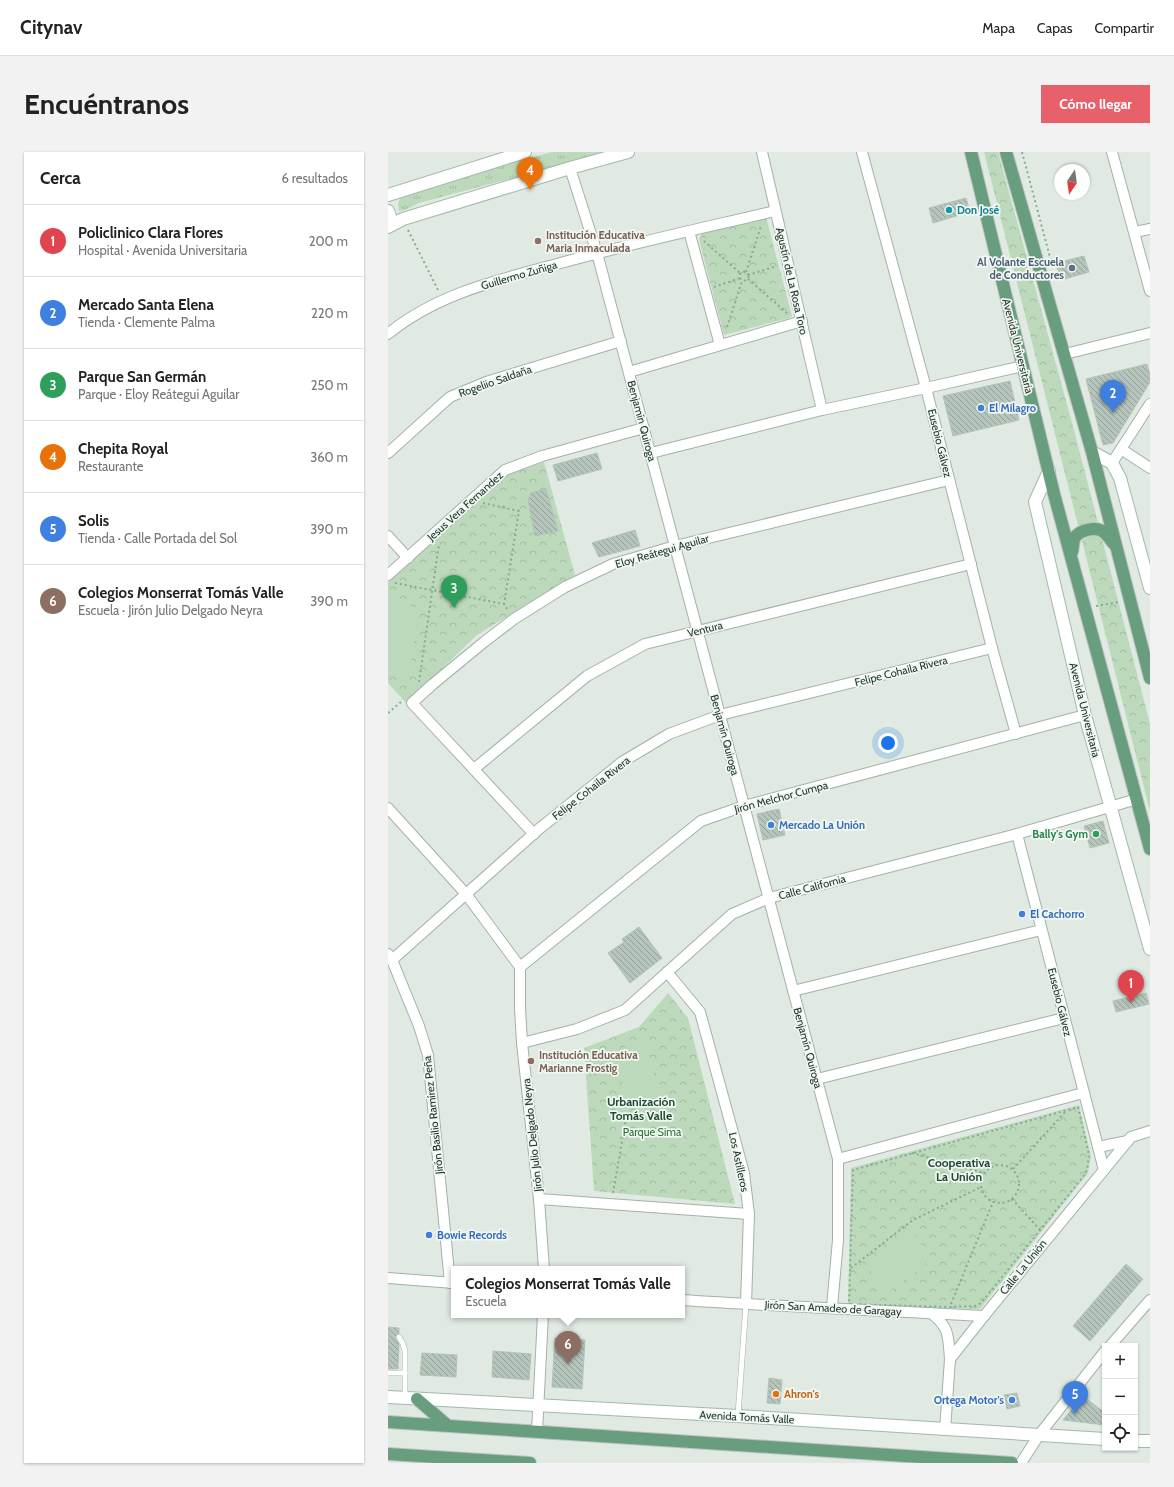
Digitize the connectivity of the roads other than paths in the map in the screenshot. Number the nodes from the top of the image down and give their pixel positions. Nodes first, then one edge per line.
1 (525, 152) edge
2 (628, 152) edge
3 (762, 152) edge
4 (862, 152) edge
5 (971, 152) edge
6 (1006, 152) edge
7 (1112, 152) edge
8 (570, 168) junction
9 (388, 195) edge
10 (388, 211) edge
11 (775, 211) junction
12 (395, 223) edge
13 (1150, 229) edge
14 (689, 231) junction
15 (1135, 232) junction
16 (597, 253) junction
17 (1150, 291) edge
18 (802, 321) junction
19 (1150, 333) edge
20 (388, 334) edge
21 (620, 341) junction
22 (720, 345) junction
23 (1065, 354) junction
24 (1023, 366) junction
25 (629, 372) junction
26 (926, 388) junction
27 (1150, 404) edge
28 (822, 410) junction
29 (644, 428) junction
30 (1121, 449) junction
31 (1092, 452) junction
32 (388, 453) edge
33 (651, 453) junction
34 (1112, 463) junction
35 (1150, 468) edge
36 (1049, 471) junction
37 (949, 480) junction
38 (388, 536) edge
39 (675, 546) junction
40 (1116, 548) junction
41 (1072, 555) junction
42 (408, 558) junction
43 (971, 564) junction
44 (388, 576) edge
45 (1150, 588) edge
46 (698, 631) junction
47 (992, 648) junction
48 (1150, 678) edge
49 (720, 715) junction
50 (1085, 715) junction
51 (1016, 734) junction
52 (474, 769) junction
53 (1138, 799) junction
54 (744, 806) junction
55 (1110, 807) junction
56 (388, 808) edge
57 (534, 834) junction
58 (1017, 834) junction
59 (1150, 849) edge
60 (466, 894) junction
61 (769, 898) junction
62 (1041, 930) junction
63 (1150, 949) edge
64 (390, 957) edge
65 (520, 966) junction
66 (667, 972) junction
67 (793, 990) junction
68 (1064, 1018) junction
69 (522, 1043) junction
70 (817, 1080) junction
71 (1083, 1093) junction
72 (1150, 1131) edge
73 (1128, 1141) junction
74 (1098, 1147) junction
75 (838, 1158) junction
76 (1104, 1170) junction
77 (539, 1200) junction
78 (749, 1214) junction
79 (544, 1266) edge
80 (451, 1274) edge
81 (388, 1278) edge
82 (451, 1283) edge
83 (685, 1300) edge
84 (1150, 1300) edge
85 (746, 1304) junction
86 (832, 1307) junction
87 (931, 1313) junction
88 (984, 1316) junction
89 (543, 1318) edge
90 (399, 1337) dead end
91 (1113, 1343) edge
92 (1102, 1356) edge
93 (950, 1359) junction
94 (388, 1373) edge
95 (405, 1373) junction
96 (388, 1397) edge
97 (405, 1398) junction
98 (417, 1399) junction
99 (538, 1406) junction
100 (738, 1416) junction
101 (388, 1422) edge
102 (447, 1425) junction
103 (945, 1430) junction
104 (537, 1431) junction
105 (1039, 1435) junction
106 (1102, 1439) edge
107 (1138, 1440) edge
108 (1150, 1441) edge
109 (388, 1454) edge
110 (459, 1461) edge
111 (530, 1463) edge
112 (1012, 1463) edge
113 (1021, 1463) edge

1 - 9 main road
2 - 8 main road
3 - 11 street, Agustín de La Rosa Toro
4 - 26 street, Eusebio Gálvez
5 - 24 main road, Avenida Universitaria
6 - 23 main road
7 - 15 street
8 - 12 main road
8 - 16 street, Benjamín Quiroga
10 - 12 main road
11 - 14 street, Guillermo Zuñiga
11 - 18 street, Agustín de La Rosa Toro
13 - 15 street
14 - 16 street, Guillermo Zuñiga
14 - 22 street
15 - 17 street
16 - 20 street, Guillermo Zuñiga
16 - 21 street, Benjamín Quiroga
18 - 22 street
18 - 28 street, Agustín de La Rosa Toro
19 - 23 street
21 - 25 street, Benjamín Quiroga
21 - 32 street, Rogeliio Saldaña
22 - 25 street
23 - 31 main road
24 - 26 street
24 - 36 main road, Avenida Universitaria
25 - 29 street, Benjamín Quiroga
26 - 28 street
26 - 37 street, Eusebio Gálvez
27 - 30 street
28 - 33 street
29 - 33 street, Benjamín Quiroga
29 - 42 street, Jesus Vera Fernandez
30 - 34 street
30 - 35 street
31 - 34 main road
31 - 40 main road
33 - 39 street, Benjamín Quiroga
34 - 45 main road
36 - 41 main road, Avenida Universitaria
36 - 50 main road, Avenida Universitaria
37 - 39 street, Eloy Reátegui Aguilar
37 - 43 street, Eusebio Gálvez
38 - 42 street
39 - 46 street, Benjamín Quiroga
39 - 52 street, Eloy Reátegui Aguilar
40 - 41 main road
40 - 48 main road
41 - 53 main road, Avenida Universitaria
42 - 44 street, Jesus Vera Fernandez
43 - 46 street, Ventura
43 - 47 street, Eusebio Gálvez
46 - 49 street, Benjamín Quiroga
46 - 52 street, Ventura
47 - 49 street, Felipe Cohaila Rivera
47 - 51 street, Eusebio Gálvez
49 - 54 street, Benjamín Quiroga
49 - 57 street, Felipe Cohaila Rivera
50 - 51 street, Jirón Melchor Cumpa
50 - 55 main road, Avenida Universitaria
51 - 54 street, Jirón Melchor Cumpa
52 - 57 street
53 - 55 street, Calle California
53 - 59 main road, Avenida Universitaria
54 - 61 street, Benjamín Quiroga
54 - 65 street, Jirón Melchor Cumpa
55 - 58 street, Calle California
55 - 63 main road, Avenida Universitaria
56 - 60 street
57 - 60 street, Felipe Cohaila Rivera
58 - 61 street, Calle California
58 - 62 street, Eusebio Gálvez
60 - 64 street, Felipe Cohaila Rivera
60 - 65 street
61 - 66 street, Calle California
61 - 67 street, Benjamín Quiroga
62 - 67 street
62 - 68 street, Eusebio Gálvez
64 - 80 street, Jirón Basilio Ramírez Peña
65 - 69 street, Jirón Julio Delgado Neyra
66 - 69 street, Calle California
66 - 78 street, Los Astilleros
67 - 70 street, Benjamín Quiroga
68 - 70 street
68 - 71 street, Eusebio Gálvez
69 - 77 street, Jirón Julio Delgado Neyra
70 - 75 street, Benjamín Quiroga
71 - 74 street, Eusebio Gálvez
71 - 75 street
72 - 73 street, Calle La Unión
73 - 74 street
73 - 76 street, Calle La Unión
74 - 76 street, Eusebio Gálvez
75 - 86 street, Benjamín Quiroga
76 - 88 street, Calle La Unión
77 - 78 street
77 - 79 street, Jirón Julio Delgado Neyra
78 - 85 street, Los Astilleros
81 - 82 street
83 - 85 street, Jirón San Amadeo de Garagay
84 - 91 street
85 - 86 street, Jirón San Amadeo de Garagay
85 - 100 lane, Los Astilleros
86 - 87 street, Jirón San Amadeo de Garagay
87 - 88 street, Jirón San Amadeo de Garagay
87 - 93 street
88 - 93 street, Calle La Unión
89 - 99 street
90 - 95 lane
92 - 105 street
93 - 103 street
94 - 95 lane
95 - 97 lane
96 - 97 main road, Avenida Tomás Valle
97 - 98 main road, Avenida Tomás Valle
98 - 99 main road, Avenida Tomás Valle
98 - 102 main road
99 - 100 main road, Avenida Tomás Valle
99 - 104 street
100 - 103 main road, Avenida Tomás Valle
101 - 102 main road
102 - 104 main road
103 - 105 main road, Avenida Tomás Valle
104 - 112 main road
105 - 106 main road, Avenida Tomás Valle
105 - 113 street
107 - 108 main road
109 - 110 main road
110 - 111 main road

